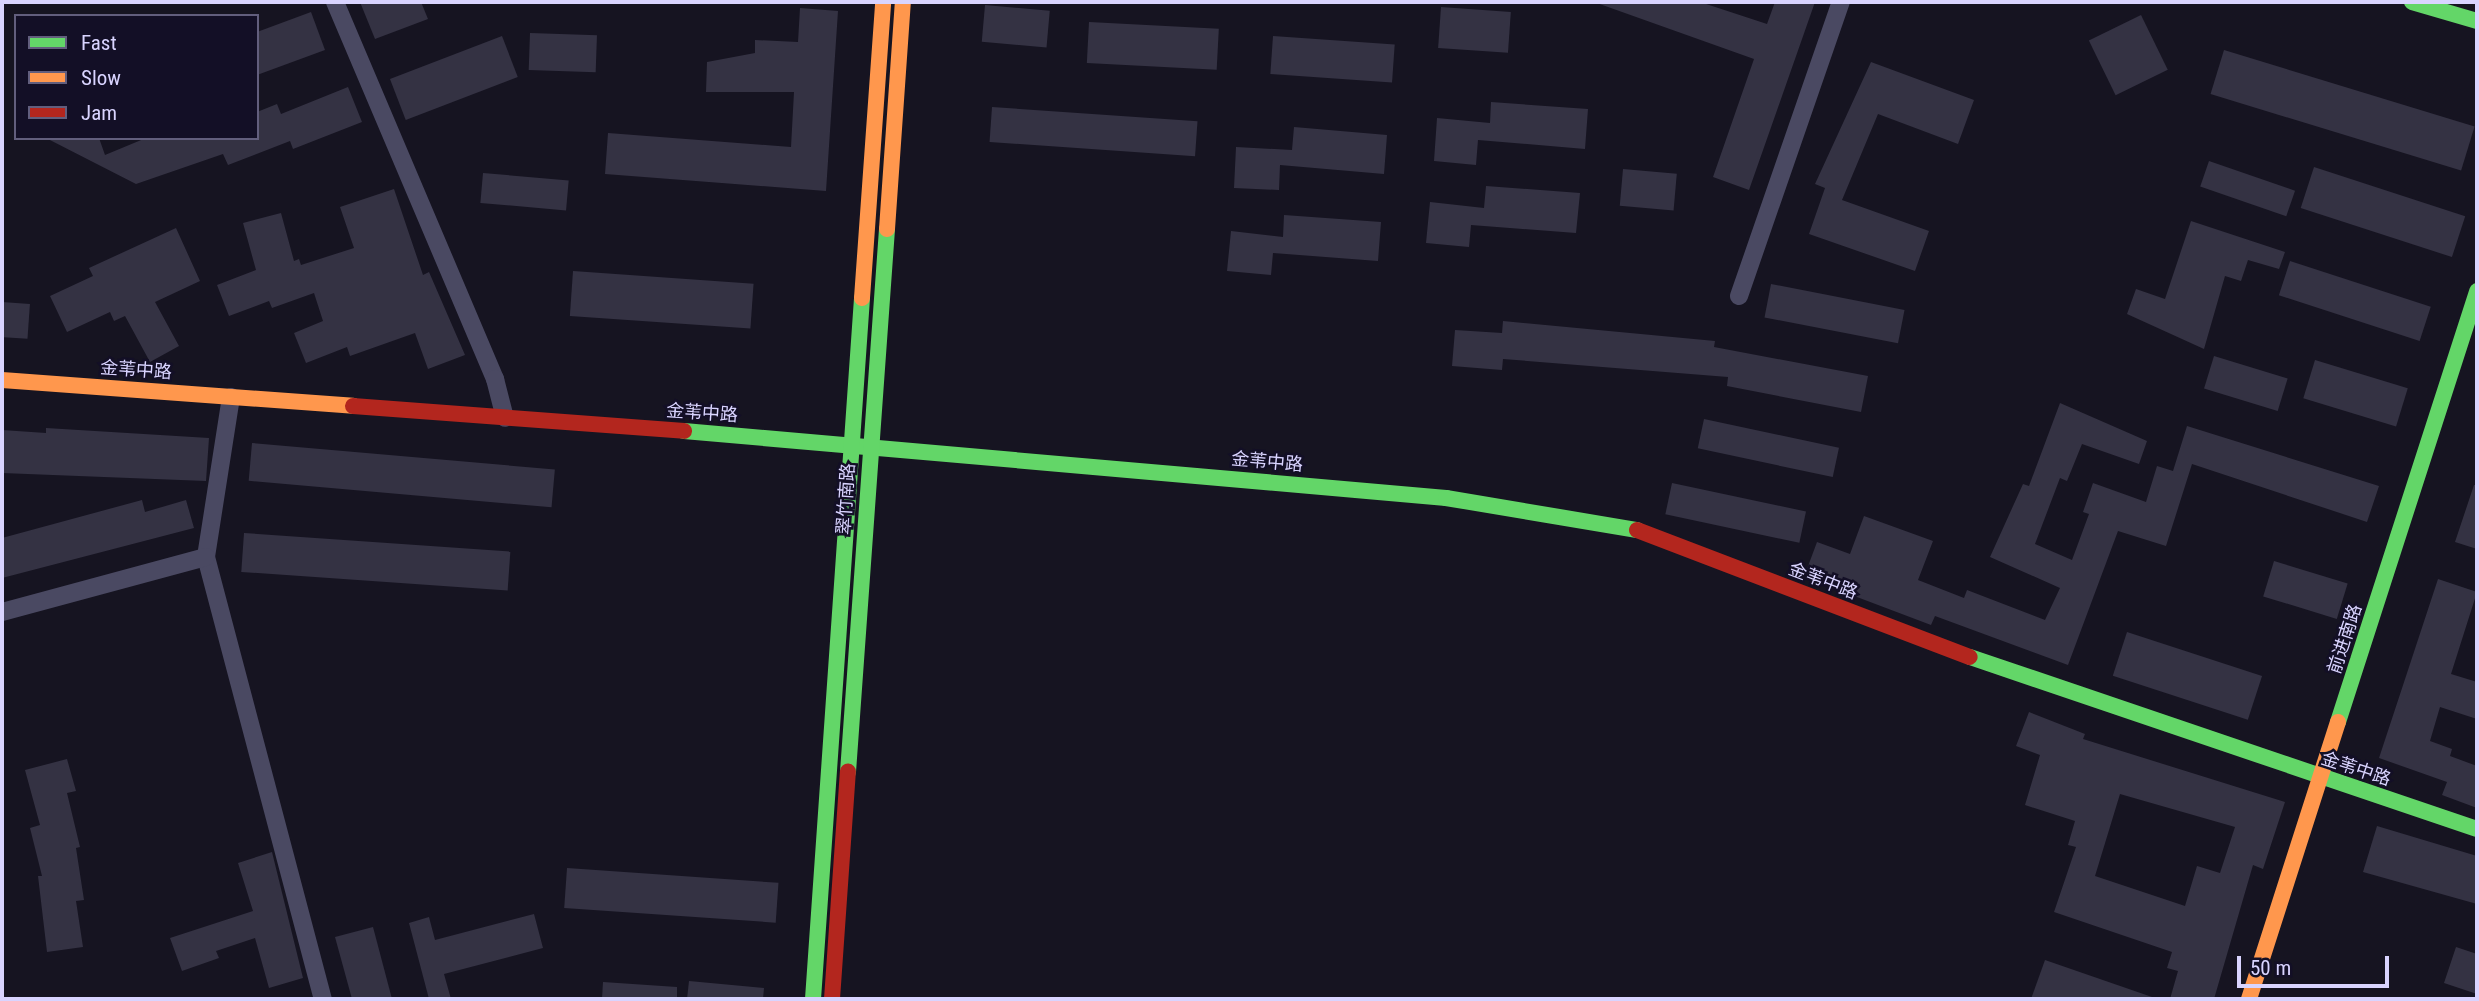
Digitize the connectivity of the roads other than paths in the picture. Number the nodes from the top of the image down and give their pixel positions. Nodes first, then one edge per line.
1 (335, 2) edge
2 (883, 2) edge
3 (903, 2) edge
4 (1841, 2) edge
5 (2412, 2) edge
6 (2477, 21) edge
7 (2477, 291) edge
8 (1739, 296) dead end
9 (2, 380) edge
10 (231, 397) junction
11 (505, 418) junction
12 (850, 444) junction
13 (869, 445) junction
14 (206, 557) junction
15 (2, 612) edge
16 (2320, 778) junction
17 (2477, 829) edge
18 (323, 999) edge
19 (813, 999) edge
20 (832, 999) edge
21 (2249, 999) edge

1 - 11 street
2 - 12 street, 翠竹南路
3 - 13 street, 翠竹南路
4 - 8 street
5 - 6 street
7 - 16 street, 前进南路
9 - 10 street, 金苇中路
10 - 11 street, 金苇中路
10 - 14 street
11 - 12 street, 金苇中路
12 - 13 street, 金苇中路
12 - 19 street, 翠竹南路
13 - 16 street, 金苇中路
13 - 20 street, 翠竹南路
14 - 15 street
14 - 18 street
16 - 17 street, 金苇中路
16 - 21 street, 前进南路

